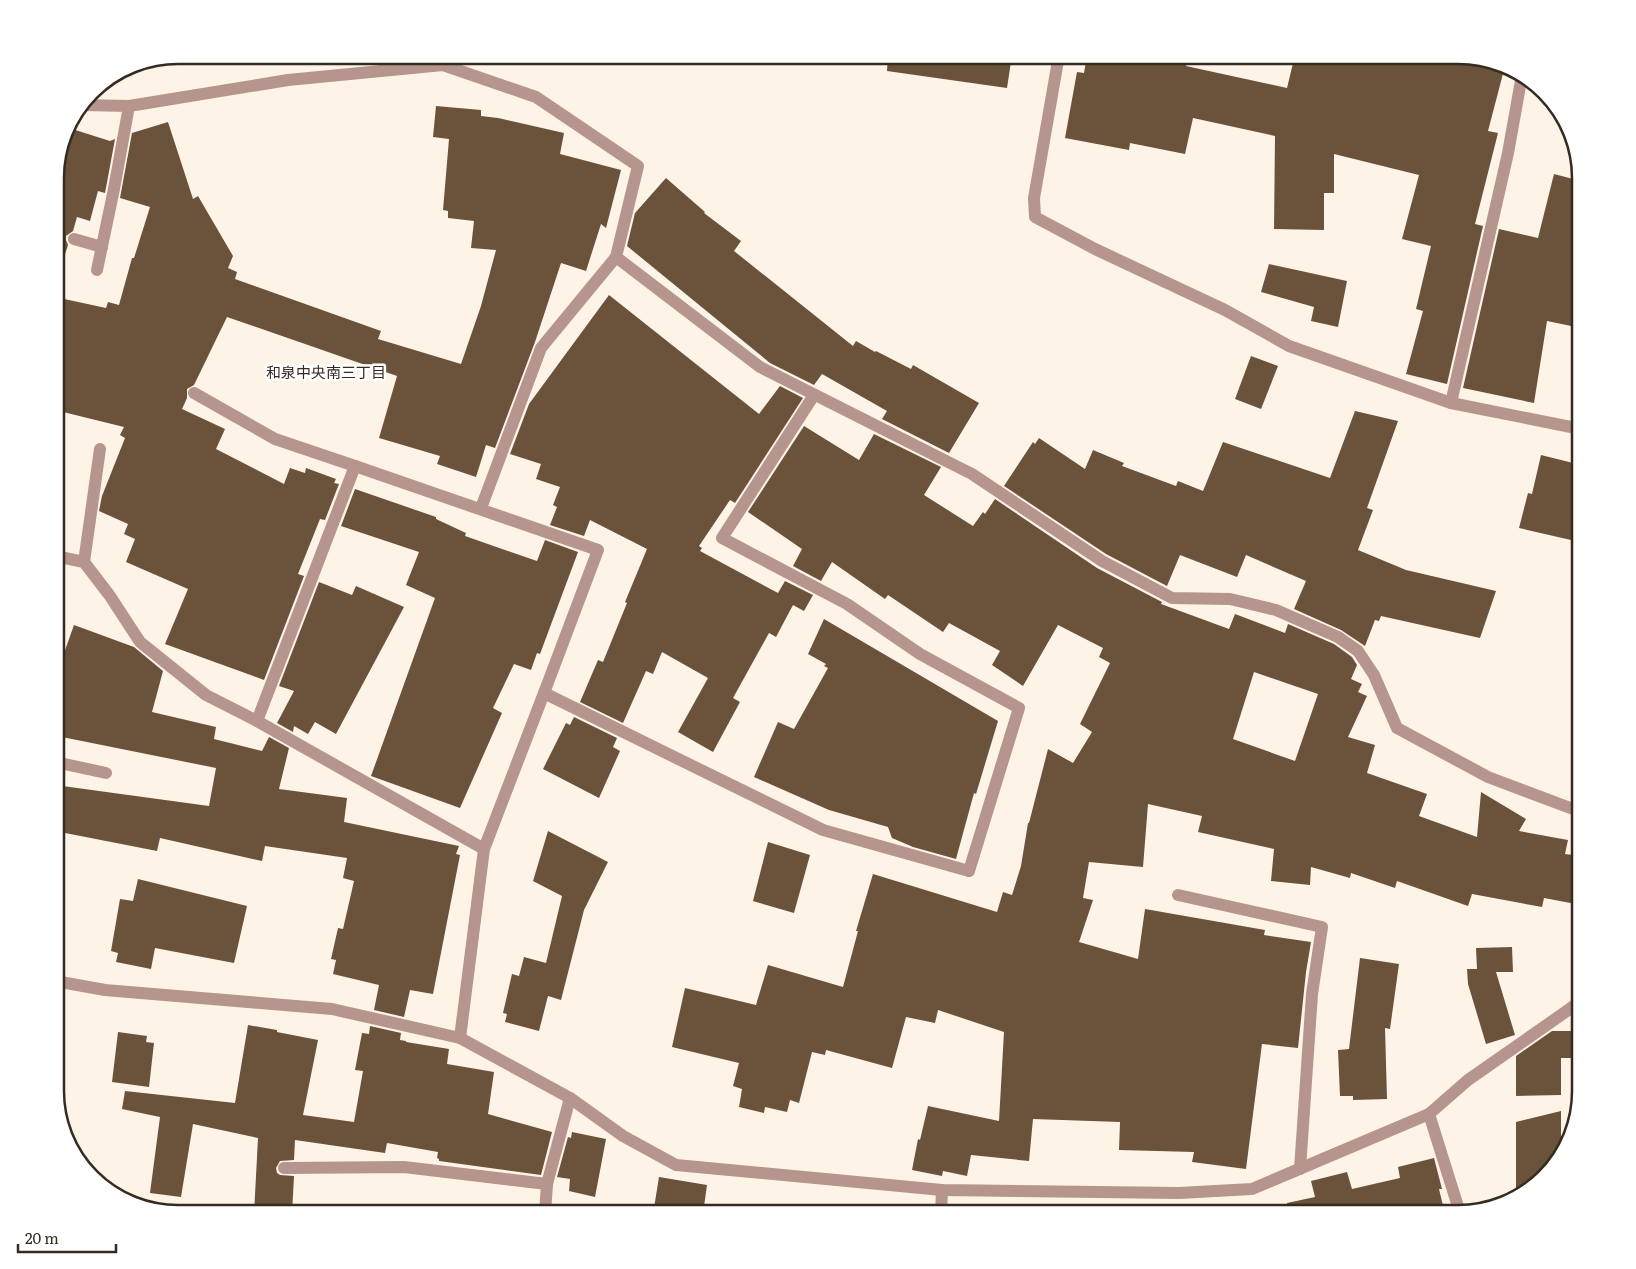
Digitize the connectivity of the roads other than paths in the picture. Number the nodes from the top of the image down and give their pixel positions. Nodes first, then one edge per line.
1 (413, 64) edge
2 (454, 64) edge
3 (1057, 64) edge
4 (1521, 82) edge
5 (90, 105) edge
6 (129, 106) junction
7 (74, 239) dead end
8 (102, 248) junction
9 (616, 258) junction
10 (97, 270) dead end
11 (194, 393) dead end
12 (814, 396) junction
13 (1451, 403) junction
14 (1572, 428) edge
15 (100, 449) dead end
16 (355, 466) junction
17 (481, 508) junction
18 (64, 558) edge
19 (84, 562) junction
20 (544, 693) junction
21 (257, 721) junction
22 (64, 764) edge
23 (106, 773) dead end
24 (1572, 809) edge
25 (484, 849) junction
26 (1178, 895) dead end
27 (64, 983) edge
28 (1572, 1007) edge
29 (460, 1038) junction
30 (570, 1098) junction
31 (1429, 1114) junction
32 (284, 1168) dead end
33 (1300, 1169) junction
34 (547, 1184) junction
35 (942, 1190) junction
36 (546, 1205) edge
37 (941, 1205) edge
38 (1457, 1205) edge

1 - 6 street
2 - 9 street
3 - 13 street
4 - 13 street
5 - 6 street
6 - 8 street
7 - 8 street
8 - 10 street
9 - 12 street
9 - 17 street
11 - 16 street
12 - 20 street
12 - 24 street
13 - 14 street
15 - 19 street
16 - 17 street
16 - 21 street
17 - 20 street
18 - 19 street
19 - 21 street
20 - 25 street
21 - 25 street
22 - 23 street
25 - 29 street
26 - 33 street
27 - 29 street
28 - 31 street
29 - 30 street
30 - 34 street
30 - 35 street
31 - 33 street
31 - 38 street
32 - 34 street
33 - 35 street
34 - 36 street
35 - 37 street

